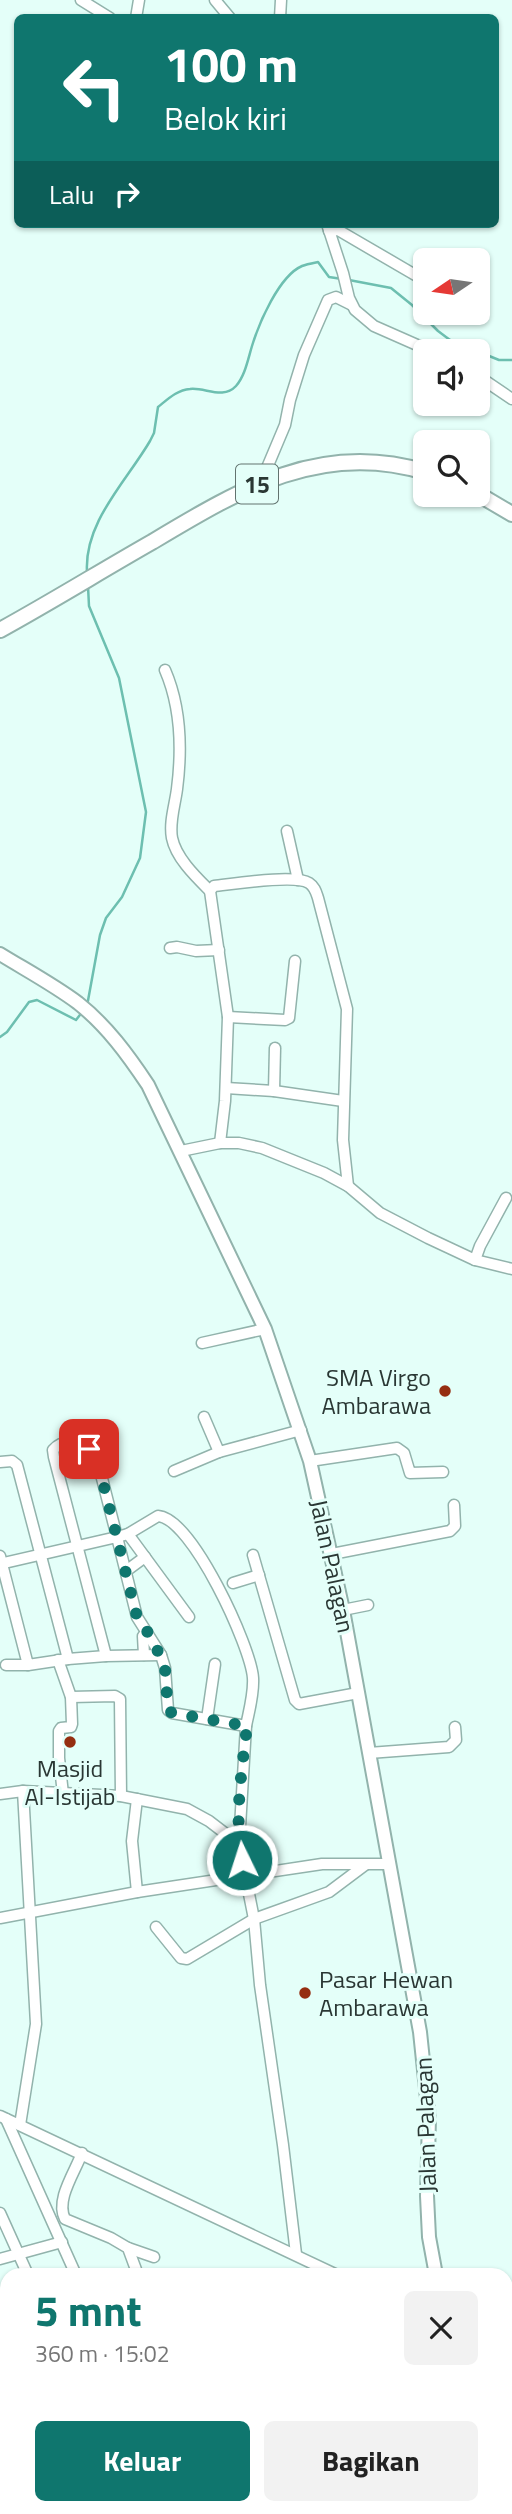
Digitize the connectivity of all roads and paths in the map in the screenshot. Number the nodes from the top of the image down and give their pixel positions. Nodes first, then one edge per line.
1 (82, 0) edge
2 (215, 0) edge
3 (99, 14) edge
4 (227, 14) edge
5 (328, 228) edge
6 (331, 228) edge
7 (413, 274) edge
8 (352, 305) junction
9 (413, 343) edge
10 (490, 384) edge
11 (512, 399) edge
12 (413, 468) edge
13 (261, 482) junction
14 (490, 501) edge
15 (512, 514) edge
16 (0, 630) edge
17 (165, 670) dead end
18 (287, 831) dead end
19 (298, 880) junction
20 (210, 891) junction
21 (170, 948) dead end
22 (219, 950) junction
23 (0, 954) edge
24 (295, 961) dead end
25 (228, 1017) junction
26 (275, 1048) dead end
27 (226, 1088) junction
28 (274, 1091) junction
29 (343, 1101) junction
30 (220, 1143) junction
31 (181, 1151) junction
32 (348, 1186) junction
33 (506, 1198) dead end
34 (475, 1260) junction
35 (512, 1269) edge
36 (265, 1329) junction
37 (202, 1343) dead end
38 (204, 1418) dead end
39 (301, 1430) junction
40 (219, 1452) junction
41 (310, 1461) junction
42 (0, 1462) edge
43 (174, 1471) dead end
44 (443, 1472) dead end
45 (454, 1505) dead end
46 (128, 1534) junction
47 (117, 1537) junction
48 (78, 1546) junction
49 (332, 1553) junction
50 (39, 1555) junction
51 (253, 1555) dead end
52 (145, 1557) junction
53 (1, 1561) edge
54 (126, 1571) junction
55 (259, 1574) junction
56 (233, 1583) dead end
57 (368, 1605) dead end
58 (343, 1610) junction
59 (188, 1618) dead end
60 (147, 1632) junction
61 (144, 1655) junction
62 (161, 1655) junction
63 (106, 1656) junction
64 (63, 1660) junction
65 (28, 1664) junction
66 (215, 1664) dead end
67 (6, 1665) dead end
68 (358, 1693) junction
69 (71, 1697) junction
70 (207, 1719) junction
71 (247, 1726) junction
72 (455, 1727) dead end
73 (369, 1753) junction
74 (23, 1791) junction
75 (0, 1794) edge
76 (63, 1794) junction
77 (121, 1796) junction
78 (137, 1799) junction
79 (239, 1844) junction
80 (388, 1864) junction
81 (365, 1865) junction
82 (246, 1875) junction
83 (137, 1892) junction
84 (29, 1913) junction
85 (0, 1918) edge
86 (254, 1919) junction
87 (156, 1927) dead end
88 (3, 2118) edge
89 (19, 2125) junction
90 (82, 2153) junction
91 (0, 2213) edge
92 (62, 2242) junction
93 (128, 2248) junction
94 (296, 2254) junction
95 (20, 2255) junction
96 (154, 2257) dead end
97 (0, 2259) edge
98 (25, 2268) edge
99 (73, 2268) edge
100 (135, 2268) edge
101 (323, 2268) edge
102 (435, 2268) edge

1 - 3 street
2 - 4 street
5 - 8 street
6 - 7 street
8 - 9 street
8 - 13 street
10 - 11 street
12 - 13 highway, 15
13 - 16 highway, 15
14 - 15 highway
17 - 20 street
18 - 19 street
19 - 20 street
19 - 29 street
20 - 22 street
21 - 22 street
22 - 25 street
23 - 31 main road, Jalan Palagan
24 - 25 street
25 - 27 street
26 - 28 street
27 - 28 street
27 - 30 street
28 - 29 street
29 - 32 street
30 - 31 street
30 - 32 street
31 - 36 main road, Jalan Palagan
32 - 34 street
33 - 34 street
34 - 35 street
36 - 37 street
36 - 39 main road, Jalan Palagan
38 - 40 street
39 - 40 street
39 - 41 main road, Jalan Palagan
40 - 43 street
41 - 44 street
41 - 49 main road, Jalan Palagan
42 - 50 street
45 - 49 street
46 - 47 street
46 - 52 street
46 - 71 street
47 - 48 street
47 - 48 street
47 - 54 street
48 - 50 street
48 - 63 street
49 - 58 main road, Jalan Palagan
50 - 53 street
50 - 64 street
51 - 55 street
52 - 54 street
52 - 59 street
53 - 65 street
54 - 60 street
55 - 56 street
55 - 68 street
57 - 58 street
58 - 68 main road, Jalan Palagan
60 - 61 street
60 - 62 street
61 - 62 street
61 - 63 street
62 - 70 street
63 - 64 street
64 - 65 street
64 - 69 street
65 - 67 street
66 - 70 street
68 - 73 main road, Jalan Palagan
69 - 76 street
69 - 77 street
70 - 71 street
71 - 79 street
72 - 73 street
73 - 80 main road, Jalan Palagan
74 - 75 street
74 - 76 street
74 - 84 street
76 - 77 street
77 - 78 street
78 - 79 street
78 - 83 street
79 - 82 street
80 - 81 street
80 - 102 main road, Jalan Palagan
81 - 82 street
81 - 86 street
82 - 83 street
82 - 86 street
83 - 84 street
84 - 85 street
84 - 89 street
86 - 87 street
86 - 94 street
88 - 89 street
88 - 92 street
89 - 90 street
90 - 93 street
90 - 94 street
91 - 95 street
92 - 95 street
92 - 99 street
93 - 96 street
93 - 100 street
94 - 101 street
95 - 97 street
95 - 98 street

